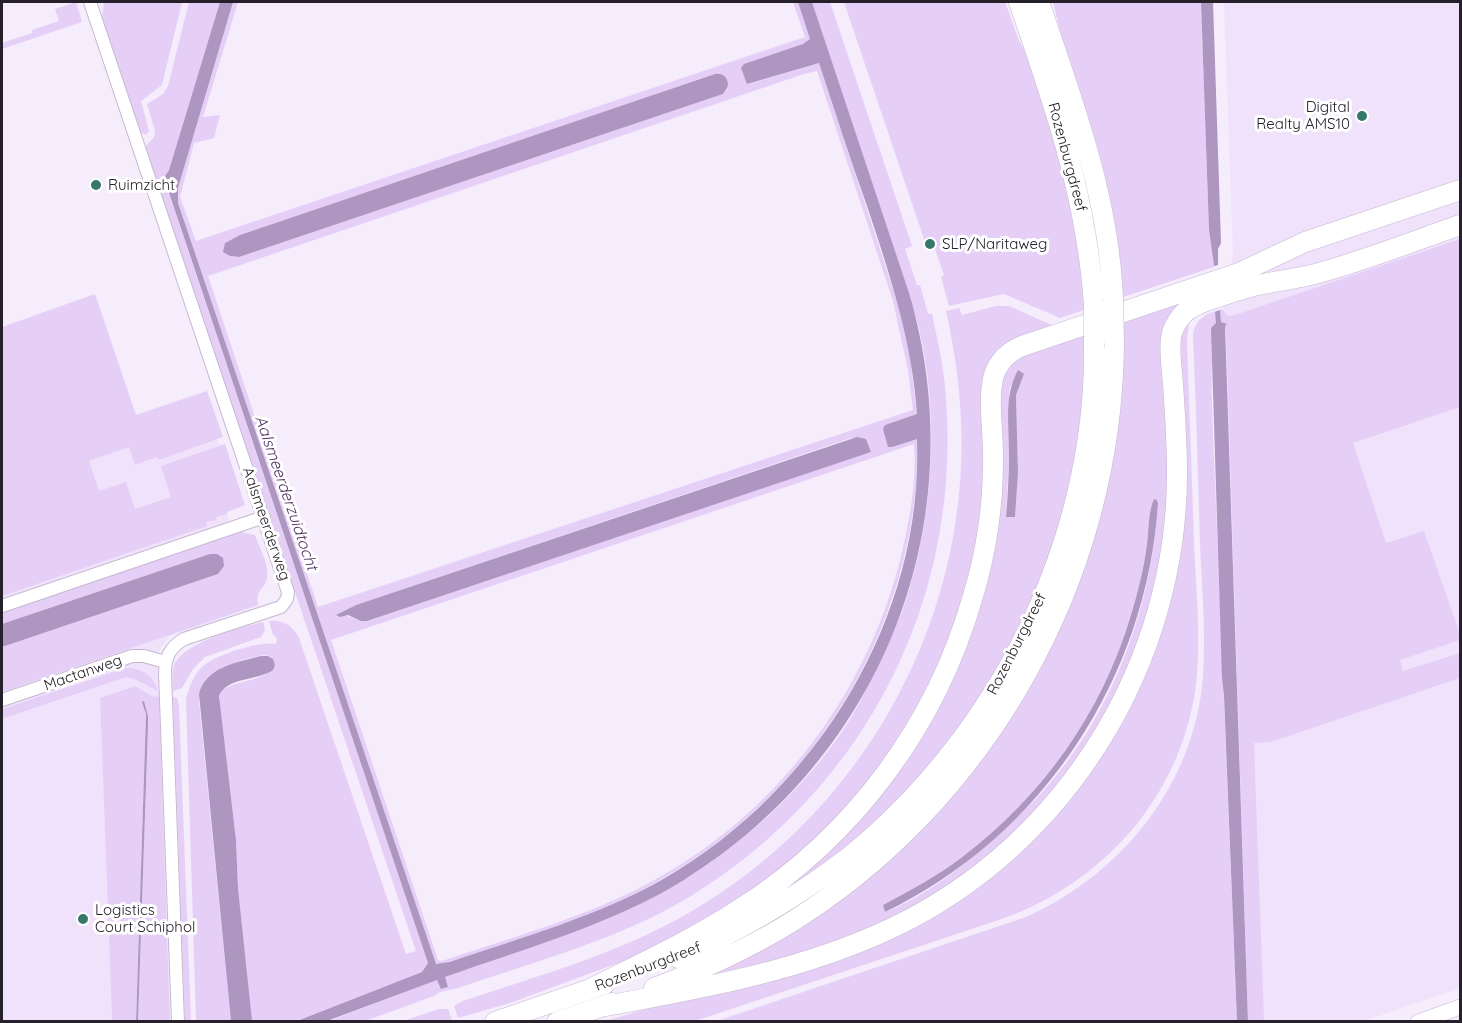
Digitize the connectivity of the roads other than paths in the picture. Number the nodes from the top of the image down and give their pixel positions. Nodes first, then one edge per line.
1 (1019, 2) edge
2 (1040, 2) edge
3 (93, 4) edge
4 (1461, 190) edge
5 (1461, 225) edge
6 (264, 517) junction
7 (2, 606) edge
8 (165, 662) junction
9 (2, 700) edge
10 (592, 988) junction
11 (600, 1007) junction
12 (1461, 1007) edge
13 (178, 1022) edge
14 (495, 1022) edge
15 (557, 1022) edge
16 (1418, 1022) edge

1 - 10 highway, Rozenburgdreef, bridge
2 - 11 highway, Rozenburgdreef, bridge
3 - 6 street, Aalsmeerderweg
4 - 10 highway
5 - 11 highway
6 - 7 street
6 - 8 street, Aalsmeerderweg
8 - 9 street, Mactanweg
8 - 13 street
10 - 14 highway, Rozenburgdreef
11 - 15 highway, Rozenburgdreef
12 - 16 street

